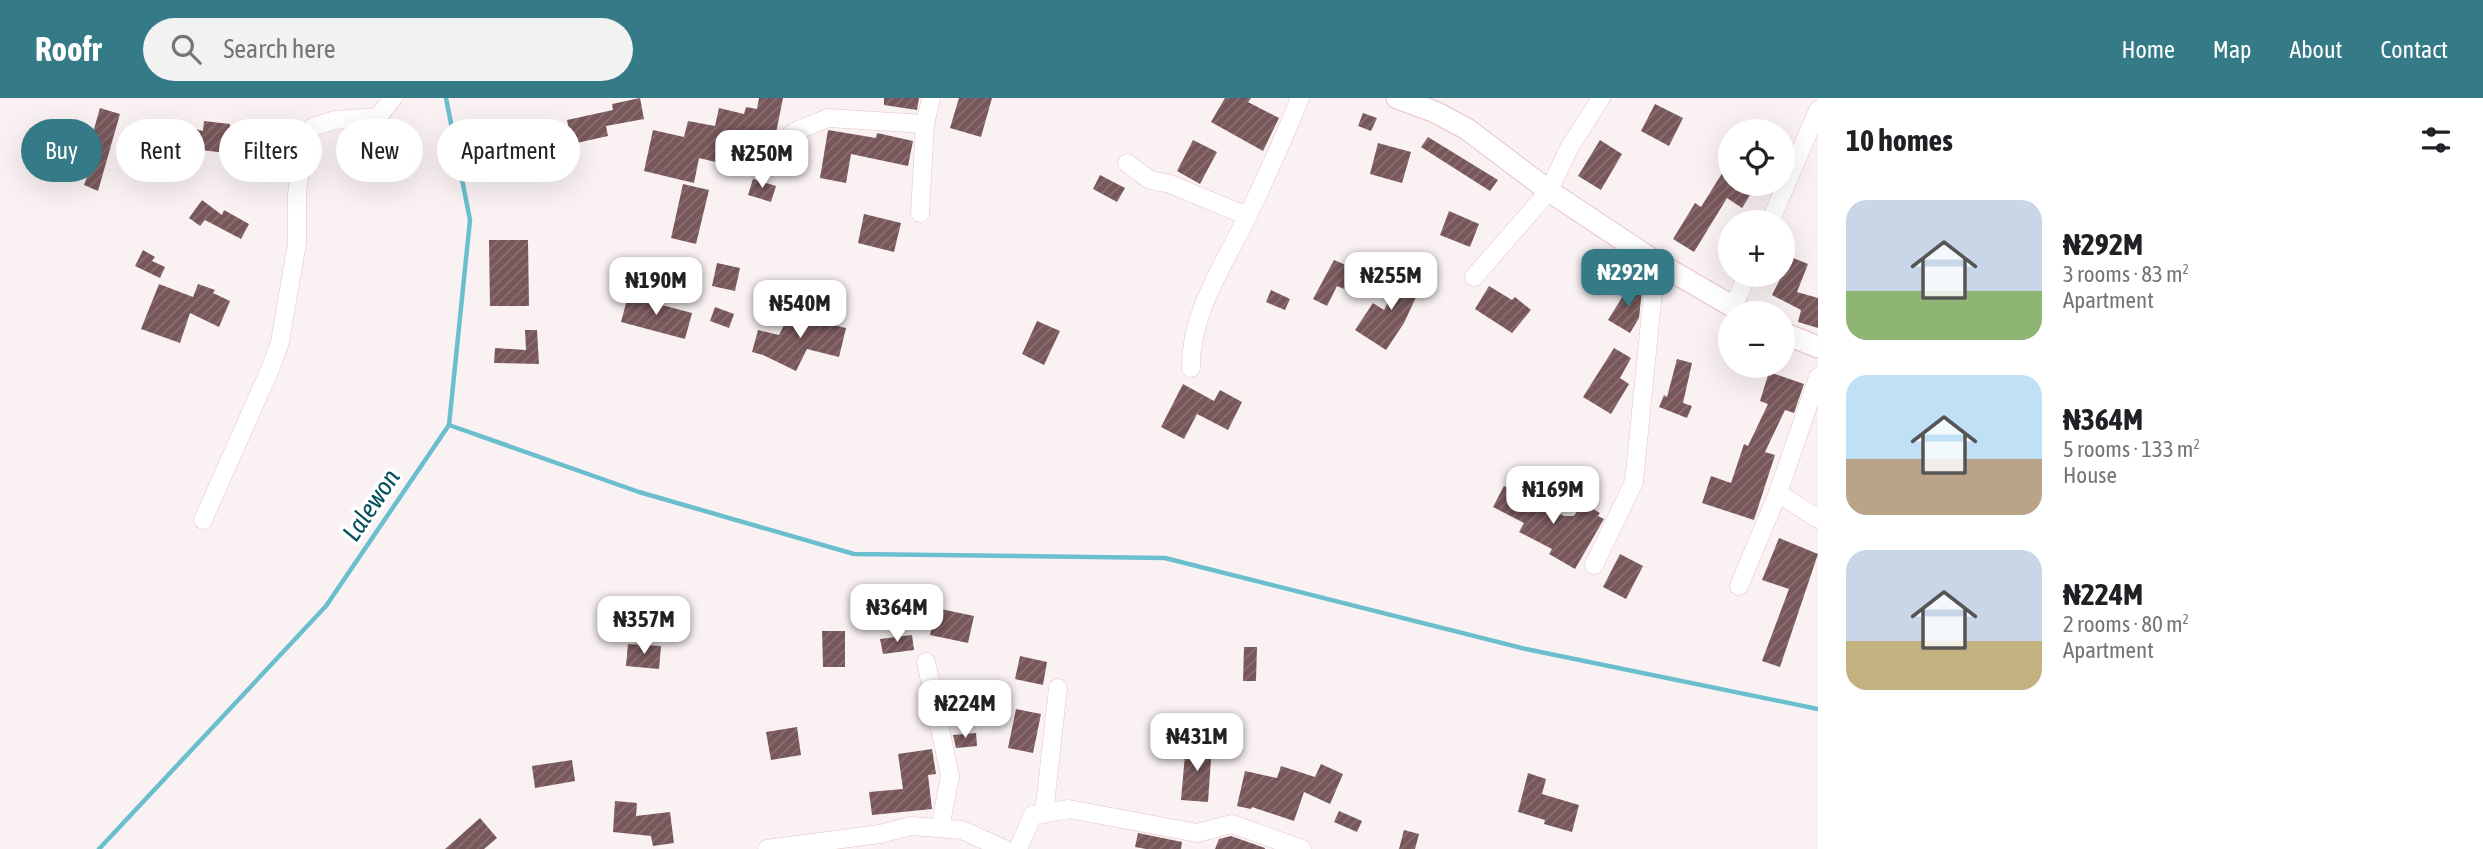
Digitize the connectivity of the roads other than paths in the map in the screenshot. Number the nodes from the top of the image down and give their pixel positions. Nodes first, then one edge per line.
1 (393, 98) edge
2 (931, 98) edge
3 (1300, 98) edge
4 (1397, 98) edge
5 (1601, 98) edge
6 (1818, 110) edge
7 (925, 124) junction
8 (772, 151) dead end
9 (1127, 163) dead end
10 (1549, 191) junction
11 (1775, 210) edge
12 (920, 213) dead end
13 (1247, 216) junction
14 (1656, 262) junction
15 (1474, 276) dead end
16 (1723, 301) edge
17 (1795, 338) edge
18 (1818, 347) edge
19 (1191, 368) dead end
20 (1818, 377) edge
21 (1778, 493) junction
22 (1818, 519) edge
23 (203, 520) dead end
24 (1594, 565) dead end
25 (1739, 586) dead end
26 (926, 662) dead end
27 (1058, 688) dead end
28 (1044, 814) junction
29 (940, 828) junction
30 (1197, 841) edge
31 (767, 849) edge
32 (1004, 849) edge
33 (1018, 849) edge
34 (1302, 849) edge

1 - 23 street
2 - 7 street
3 - 13 street
4 - 10 street
5 - 10 street
6 - 11 street
7 - 8 street
7 - 12 street
9 - 13 street
10 - 14 street
10 - 15 street
13 - 19 street
14 - 16 street
14 - 24 street
17 - 18 street
20 - 21 street
21 - 22 street
21 - 25 street
26 - 29 street
27 - 28 street
28 - 30 street
28 - 33 street
29 - 31 street
29 - 32 street
30 - 34 street

